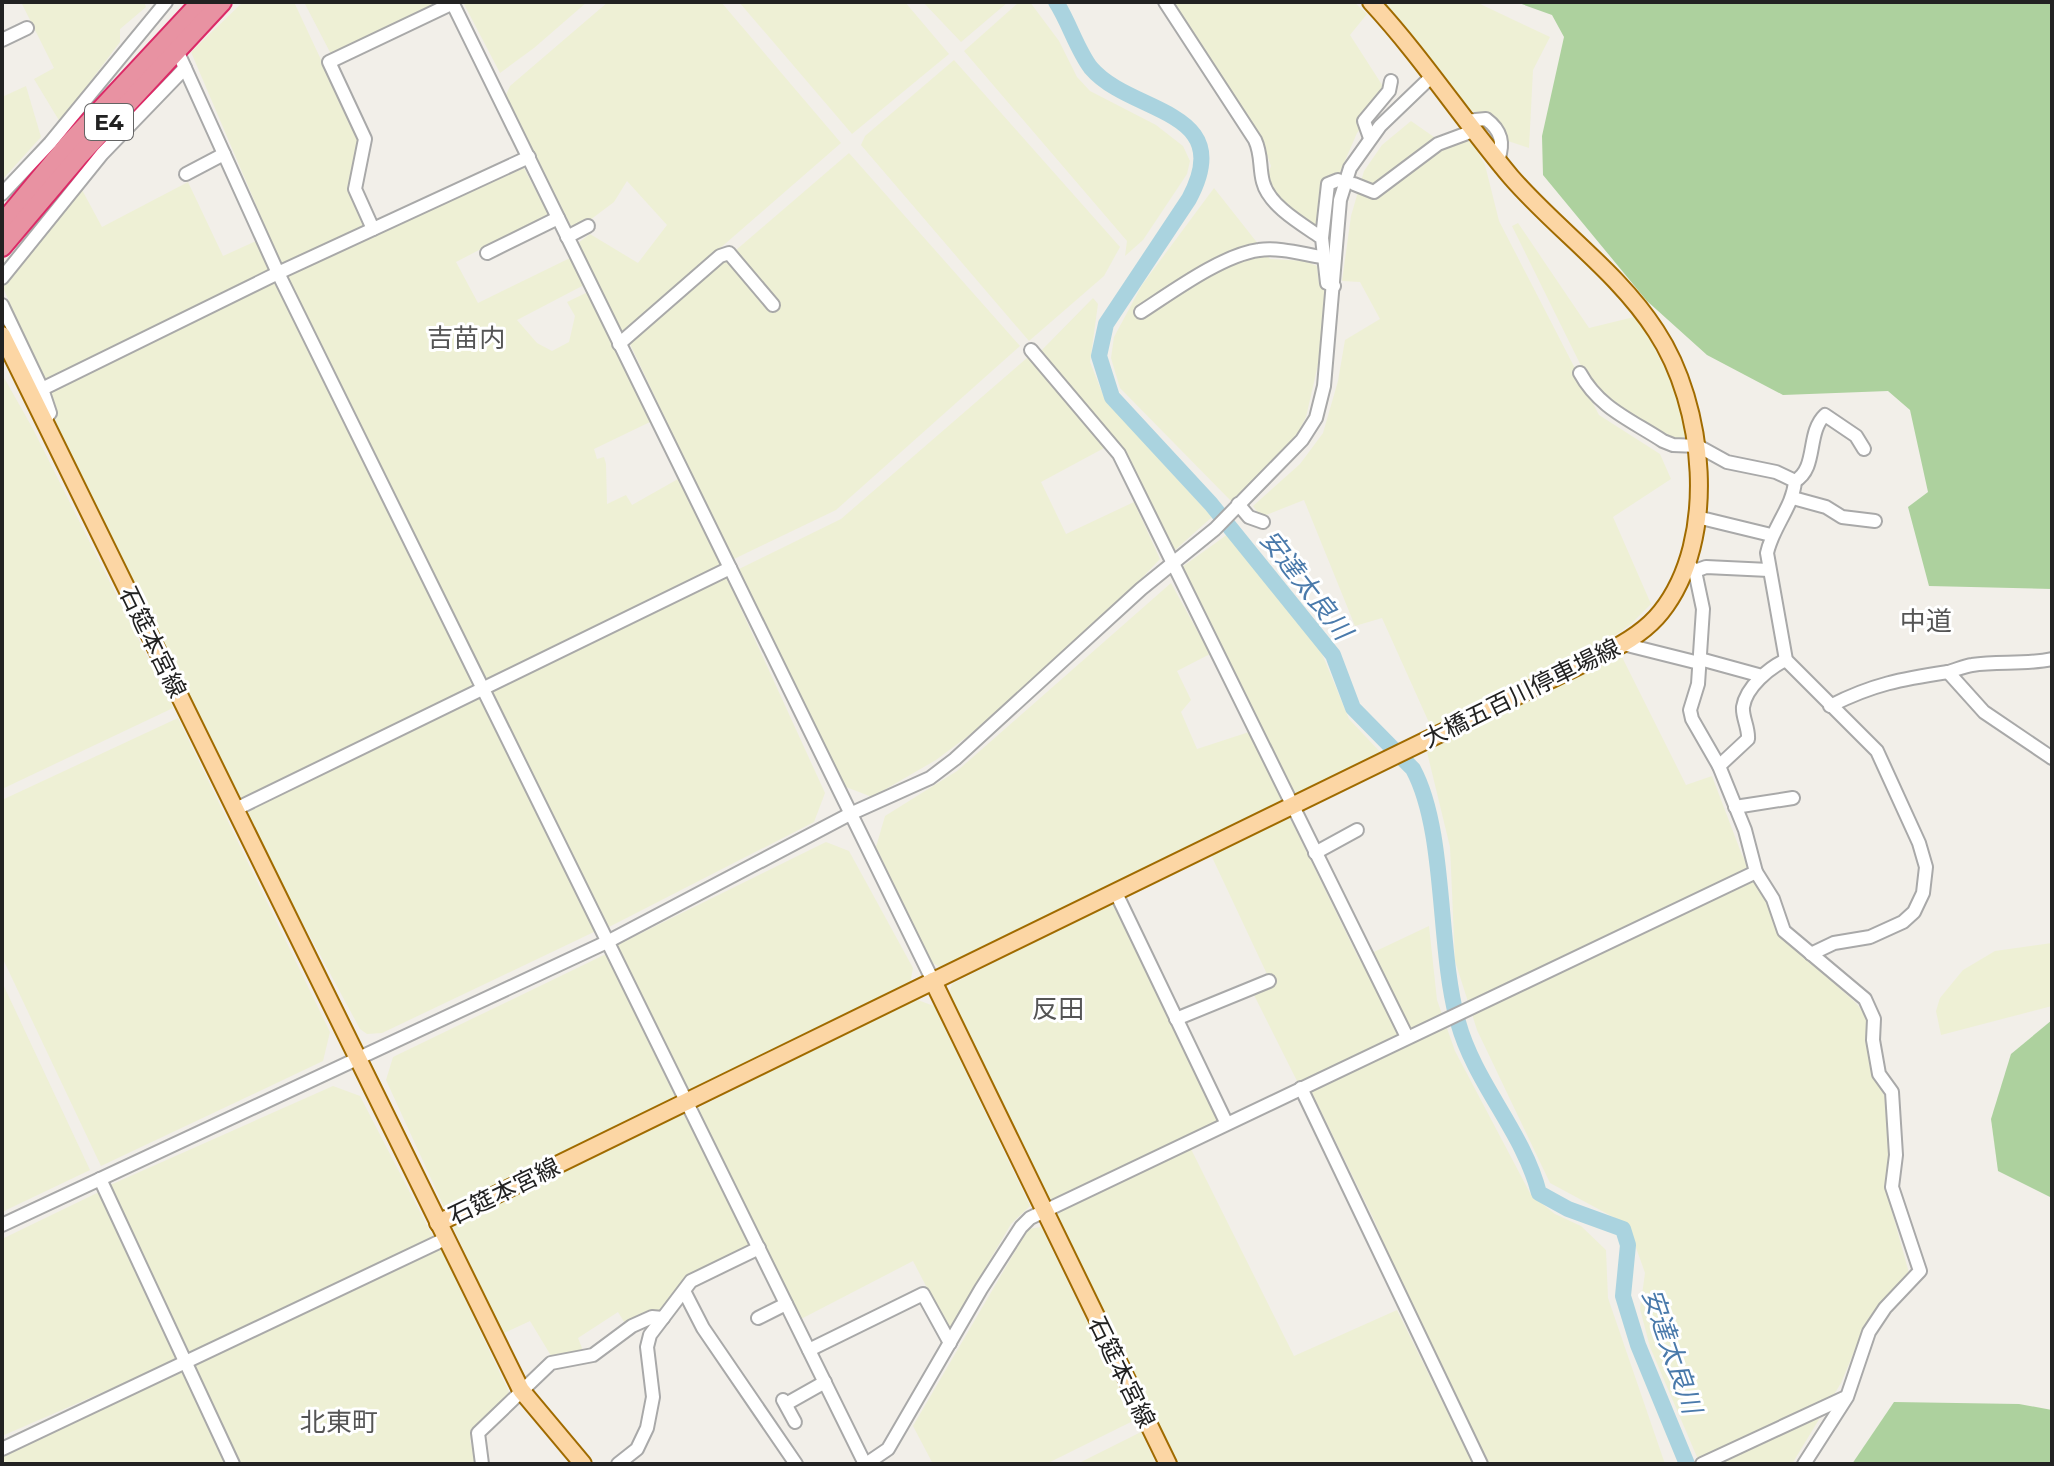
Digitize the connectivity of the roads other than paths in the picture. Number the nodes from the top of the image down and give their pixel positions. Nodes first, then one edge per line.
1 (201, 2) edge
2 (222, 2) edge
3 (1165, 2) edge
4 (1373, 2) edge
5 (452, 3) edge
6 (160, 5) edge
7 (164, 25) dead end
8 (27, 28) dead end
9 (2, 40) edge
10 (1431, 77) junction
11 (1391, 81) dead end
12 (1469, 126) junction
13 (1370, 138) junction
14 (224, 154) junction
15 (529, 157) junction
16 (186, 174) dead end
17 (1338, 180) dead end
18 (1354, 184) dead end
19 (2, 194) edge
20 (558, 218) junction
21 (2, 224) edge
22 (588, 226) dead end
23 (373, 229) junction
24 (567, 237) junction
25 (1322, 238) junction
26 (2, 247) edge
27 (487, 253) dead end
28 (1322, 257) junction
29 (278, 273) junction
30 (2, 278) edge
31 (1334, 286) junction
32 (2, 305) edge
33 (773, 305) dead end
34 (1141, 312) dead end
35 (2, 335) edge
36 (619, 344) junction
37 (1031, 350) dead end
38 (1580, 373) dead end
39 (42, 389) junction
40 (44, 421) junction
41 (1698, 446) junction
42 (1864, 449) dead end
43 (1795, 481) junction
44 (1793, 498) junction
45 (1237, 507) junction
46 (1697, 517) junction
47 (1875, 521) dead end
48 (1263, 522) dead end
49 (1771, 535) junction
50 (1171, 563) junction
51 (1691, 566) junction
52 (730, 568) junction
53 (1769, 570) junction
54 (1623, 644) junction
55 (2052, 659) edge
56 (1786, 660) junction
57 (1700, 661) junction
58 (1948, 672) junction
59 (1762, 676) junction
60 (483, 688) junction
61 (1830, 706) junction
62 (2052, 758) edge
63 (1719, 766) junction
64 (1793, 798) dead end
65 (1291, 806) junction
66 (1735, 807) junction
67 (236, 809) junction
68 (850, 814) junction
69 (1357, 830) dead end
70 (1315, 853) junction
71 (1756, 872) junction
72 (1116, 893) junction
73 (609, 941) junction
74 (1811, 954) junction
75 (933, 981) junction
76 (1269, 981) dead end
77 (1176, 1019) junction
78 (1407, 1037) junction
79 (360, 1058) junction
80 (1301, 1088) junction
81 (687, 1102) junction
82 (1226, 1122) junction
83 (100, 1179) junction
84 (1044, 1209) junction
85 (2, 1225) edge
86 (442, 1231) junction
87 (759, 1248) junction
88 (684, 1291) junction
89 (786, 1304) junction
90 (663, 1318) junction
91 (758, 1318) dead end
92 (950, 1343) junction
93 (809, 1350) junction
94 (186, 1361) junction
95 (825, 1382) junction
96 (521, 1390) junction
97 (1847, 1397) junction
98 (795, 1422) dead end
99 (2, 1449) edge
100 (233, 1464) edge
101 (482, 1464) edge
102 (583, 1464) edge
103 (618, 1464) edge
104 (796, 1464) edge
105 (866, 1464) edge
106 (1168, 1464) edge
107 (1481, 1464) edge
108 (1702, 1464) edge
109 (1804, 1464) edge

1 - 21 highway, E4
2 - 26 highway, E4
3 - 25 street
4 - 10 main road, 大橋五百川停車場線
5 - 15 street
5 - 23 street
6 - 7 street
6 - 19 street
8 - 9 street
10 - 12 main road, 大橋五百川停車場線
10 - 13 street
11 - 13 street
12 - 18 street
12 - 41 main road, 大橋五百川停車場線
13 - 31 street
14 - 16 street
14 - 29 street
14 - 30 street
15 - 20 street
15 - 23 street
17 - 25 street
20 - 24 street
20 - 27 street
22 - 24 street
23 - 29 street
24 - 36 street
25 - 28 street
28 - 31 street
28 - 34 street
29 - 39 street
29 - 60 street
31 - 45 street
32 - 39 street
33 - 36 street
35 - 40 main road, 石筵本宮線
36 - 52 street
37 - 50 street
38 - 41 street
39 - 40 street
40 - 67 main road, 石筵本宮線
41 - 43 street
41 - 46 main road, 大橋五百川停車場線
42 - 43 street
43 - 44 street
44 - 47 street
44 - 49 street
45 - 48 street
45 - 50 street
46 - 49 street
46 - 51 main road, 大橋五百川停車場線
49 - 53 street
50 - 65 street
50 - 68 street
51 - 53 street
51 - 54 main road, 大橋五百川停車場線
51 - 57 street
52 - 60 street
52 - 68 street
53 - 56 street
54 - 57 street
54 - 65 main road, 大橋五百川停車場線
55 - 58 street
56 - 59 street
56 - 61 street
57 - 59 street
57 - 63 street
58 - 61 street
58 - 62 street
59 - 63 street
60 - 67 street
60 - 73 street
61 - 74 street
63 - 66 street
64 - 66 street
65 - 70 street
65 - 72 main road, 大橋五百川停車場線
66 - 71 street
67 - 79 main road, 石筵本宮線
68 - 73 street
68 - 75 street
69 - 70 street
70 - 78 street
71 - 74 street
71 - 78 street
72 - 75 main road, 大橋五百川停車場線
72 - 77 street
73 - 79 street
73 - 81 street
74 - 97 street
75 - 81 main road, 石筵本宮線
75 - 84 main road, 石筵本宮線
76 - 77 street
77 - 82 street
78 - 80 street
79 - 83 street
79 - 86 main road, 石筵本宮線
80 - 82 street
80 - 107 street
81 - 86 main road, 石筵本宮線
81 - 87 street
82 - 84 street
83 - 85 street
83 - 94 street
84 - 92 street
84 - 106 main road, 石筵本宮線
86 - 94 street
86 - 96 main road
87 - 88 street
87 - 89 street
88 - 90 street
88 - 104 street
89 - 91 street
89 - 93 street
90 - 96 street
90 - 103 street
92 - 93 street
92 - 105 street
93 - 95 street
94 - 99 street
94 - 100 street
95 - 98 street
95 - 105 street
96 - 101 street
96 - 102 main road
97 - 108 street
97 - 109 street

